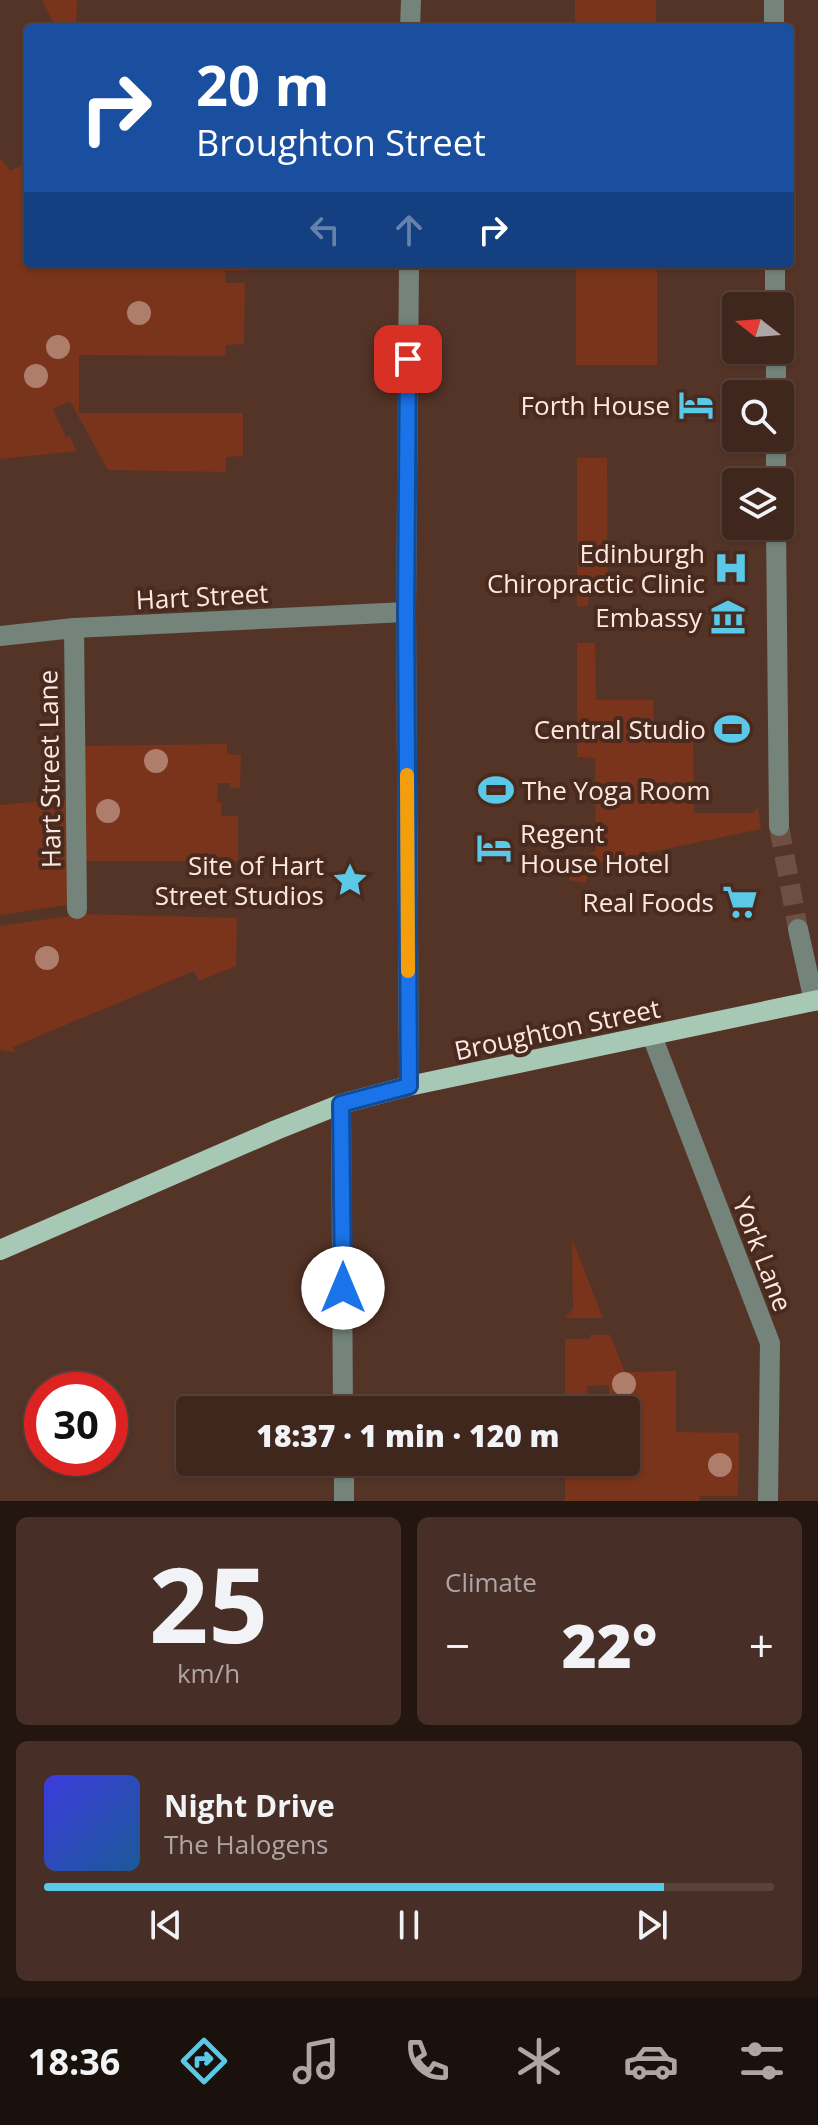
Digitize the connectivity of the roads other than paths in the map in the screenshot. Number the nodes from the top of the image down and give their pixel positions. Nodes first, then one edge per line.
1 (411, 0) edge
2 (774, 0) edge
3 (410, 24) edge
4 (774, 24) edge
5 (409, 268) edge
6 (775, 268) edge
7 (775, 292) edge
8 (776, 540) edge
9 (406, 612) junction
10 (74, 628) junction
11 (0, 636) edge
12 (779, 826) tunnel mouth
13 (77, 909) dead end
14 (798, 929) tunnel mouth
15 (816, 1000) edge
16 (652, 1036) junction
17 (409, 1086) junction
18 (341, 1104) junction
19 (0, 1250) edge
20 (343, 1396) edge
21 (344, 1476) edge
22 (344, 1501) edge
23 (768, 1501) edge

1 - 3 street
2 - 4 street
5 - 9 street
6 - 7 street
8 - 12 street
9 - 10 street, Hart Street
9 - 17 street
10 - 11 street, Hart Street
10 - 13 street, Hart Street Lane
14 - 15 street
15 - 16 main road, Broughton Street
16 - 17 main road, Broughton Street
16 - 23 street, York Lane
17 - 18 main road, Broughton Street
18 - 19 main road, Broughton Street
18 - 20 street
21 - 22 street

